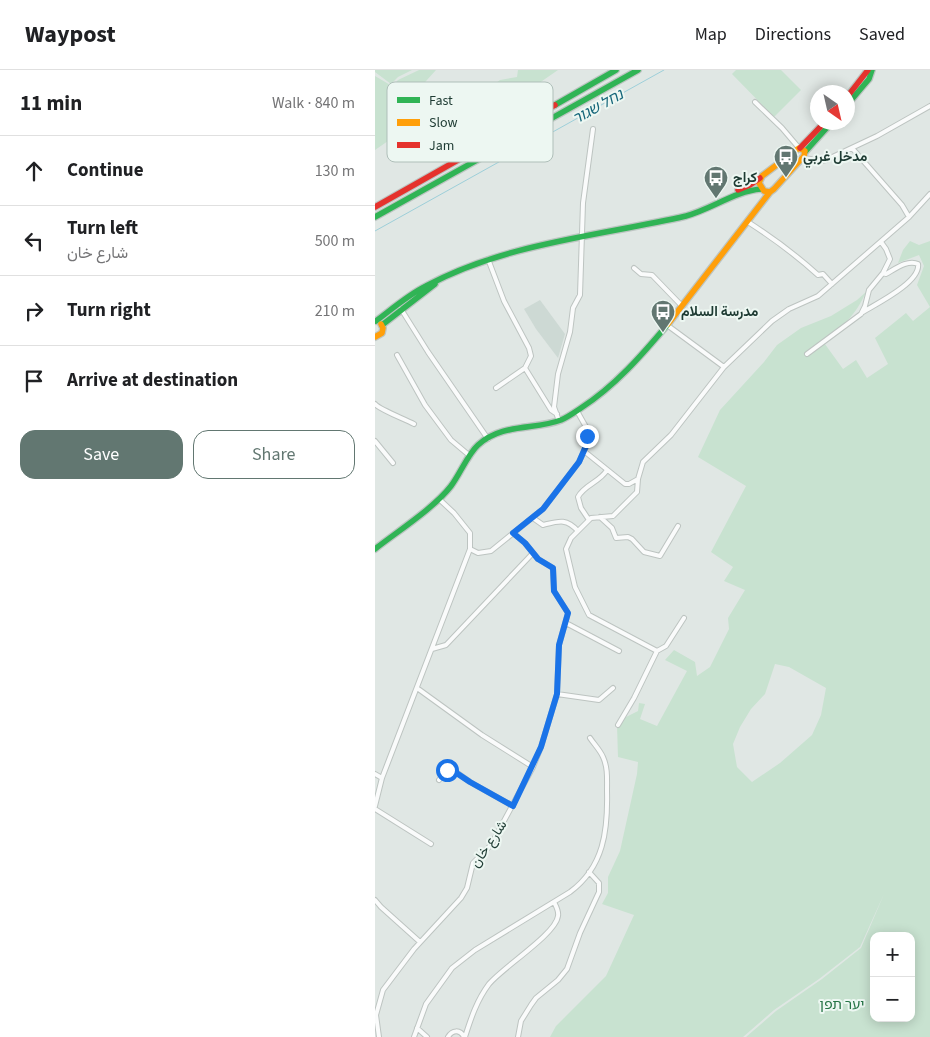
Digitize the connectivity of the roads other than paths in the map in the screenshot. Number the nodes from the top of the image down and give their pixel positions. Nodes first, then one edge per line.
1 (616, 70) edge
2 (638, 70) edge
3 (868, 70) edge
4 (872, 70) edge
5 (855, 87) edge
6 (855, 96) edge
7 (755, 102) dead end
8 (553, 106) edge
9 (930, 106) edge
10 (553, 117) edge
11 (593, 129) dead end
12 (819, 130) edge
13 (824, 130) edge
14 (852, 148) junction
15 (802, 152) junction
16 (454, 162) edge
17 (472, 162) edge
18 (760, 178) junction
19 (761, 189) junction
20 (770, 192) junction
21 (930, 194) edge
22 (375, 207) edge
23 (375, 216) edge
24 (909, 217) junction
25 (667, 220) junction
26 (748, 222) junction
27 (582, 237) junction
28 (881, 242) junction
29 (488, 259) junction
30 (634, 268) dead end
31 (883, 273) junction
32 (436, 282) junction
33 (832, 284) junction
34 (682, 306) junction
35 (401, 309) junction
36 (861, 314) junction
37 (376, 321) edge
38 (667, 325) junction
39 (382, 326) junction
40 (375, 337) edge
41 (807, 354) dead end
42 (397, 355) dead end
43 (724, 366) junction
44 (525, 368) junction
45 (496, 388) dead end
46 (375, 404) edge
47 (577, 411) junction
48 (558, 417) junction
49 (414, 424) dead end
50 (488, 439) junction
51 (375, 441) edge
52 (584, 451) junction
53 (470, 456) junction
54 (393, 463) dead end
55 (607, 470) junction
56 (638, 479) junction
57 (439, 499) junction
58 (600, 517) junction
59 (533, 518) junction
60 (589, 520) junction
61 (678, 526) dead end
62 (578, 531) junction
63 (513, 533) junction
64 (375, 549) edge
65 (470, 549) junction
66 (533, 553) junction
67 (684, 618) dead end
68 (565, 623) junction
69 (432, 649) junction
70 (619, 650) dead end
71 (657, 651) junction
72 (417, 688) junction
73 (613, 688) dead end
74 (557, 694) junction
75 (618, 725) dead end
76 (589, 738) dead end
77 (533, 767) junction
78 (375, 774) edge
79 (382, 778) junction
80 (439, 780) dead end
81 (513, 806) junction
82 (375, 808) edge
83 (431, 844) dead end
84 (589, 872) junction
85 (375, 900) edge
86 (554, 902) junction
87 (420, 942) junction
88 (469, 1025) junction
89 (417, 1028) junction
90 (459, 1032) junction
91 (379, 1037) edge
92 (414, 1037) edge
93 (427, 1037) edge
94 (448, 1037) edge
95 (464, 1037) edge
96 (518, 1037) edge

1 - 8 main road
2 - 10 main road
3 - 5 main road
4 - 6 main road
7 - 15 street
9 - 14 street
11 - 27 street
12 - 15 main road
13 - 15 main road
14 - 15 street
14 - 24 street
15 - 18 main road
15 - 20 main road
16 - 22 main road
17 - 23 main road
18 - 19 main road
18 - 25 main road
19 - 20 main road
19 - 25 main road
20 - 26 main road
21 - 24 street
24 - 28 street
25 - 27 main road
26 - 33 street
26 - 34 main road
27 - 29 main road
27 - 48 street
28 - 31 street
28 - 33 street
29 - 32 main road
29 - 44 street
30 - 34 street
31 - 36 street
31 - 36 street
32 - 35 main road
32 - 37 main road
33 - 43 street
34 - 38 main road
35 - 39 main road
35 - 50 street
36 - 41 street
37 - 39 main road
38 - 43 street
38 - 47 main road
39 - 40 main road
42 - 53 street
43 - 56 street
44 - 45 street
44 - 48 street
46 - 49 street
47 - 48 main road
47 - 52 street
48 - 50 main road
50 - 53 main road
51 - 54 street
52 - 55 street
52 - 59 street
53 - 57 main road
55 - 56 street
55 - 60 street
56 - 58 street
57 - 64 main road
57 - 65 street
58 - 60 street
58 - 61 street
59 - 62 street
59 - 63 street
60 - 62 street
62 - 71 street
63 - 65 street
63 - 66 street, شارع خان
65 - 69 street
66 - 68 street, شارع خان
66 - 69 street
67 - 71 street
68 - 70 street
68 - 74 street, شارع خان
69 - 72 street
71 - 75 street
72 - 77 street
72 - 79 street
73 - 74 street
74 - 77 street, شارع خان
76 - 84 street
77 - 81 street, شارع خان
78 - 79 street
79 - 82 street
80 - 81 street
81 - 87 street, شارع خان
82 - 83 street
84 - 86 street
84 - 96 street
85 - 87 street
86 - 88 street
86 - 89 street
87 - 91 street, شارع خان
88 - 90 street
88 - 95 street
89 - 92 street
89 - 93 street
90 - 94 street
90 - 95 street

